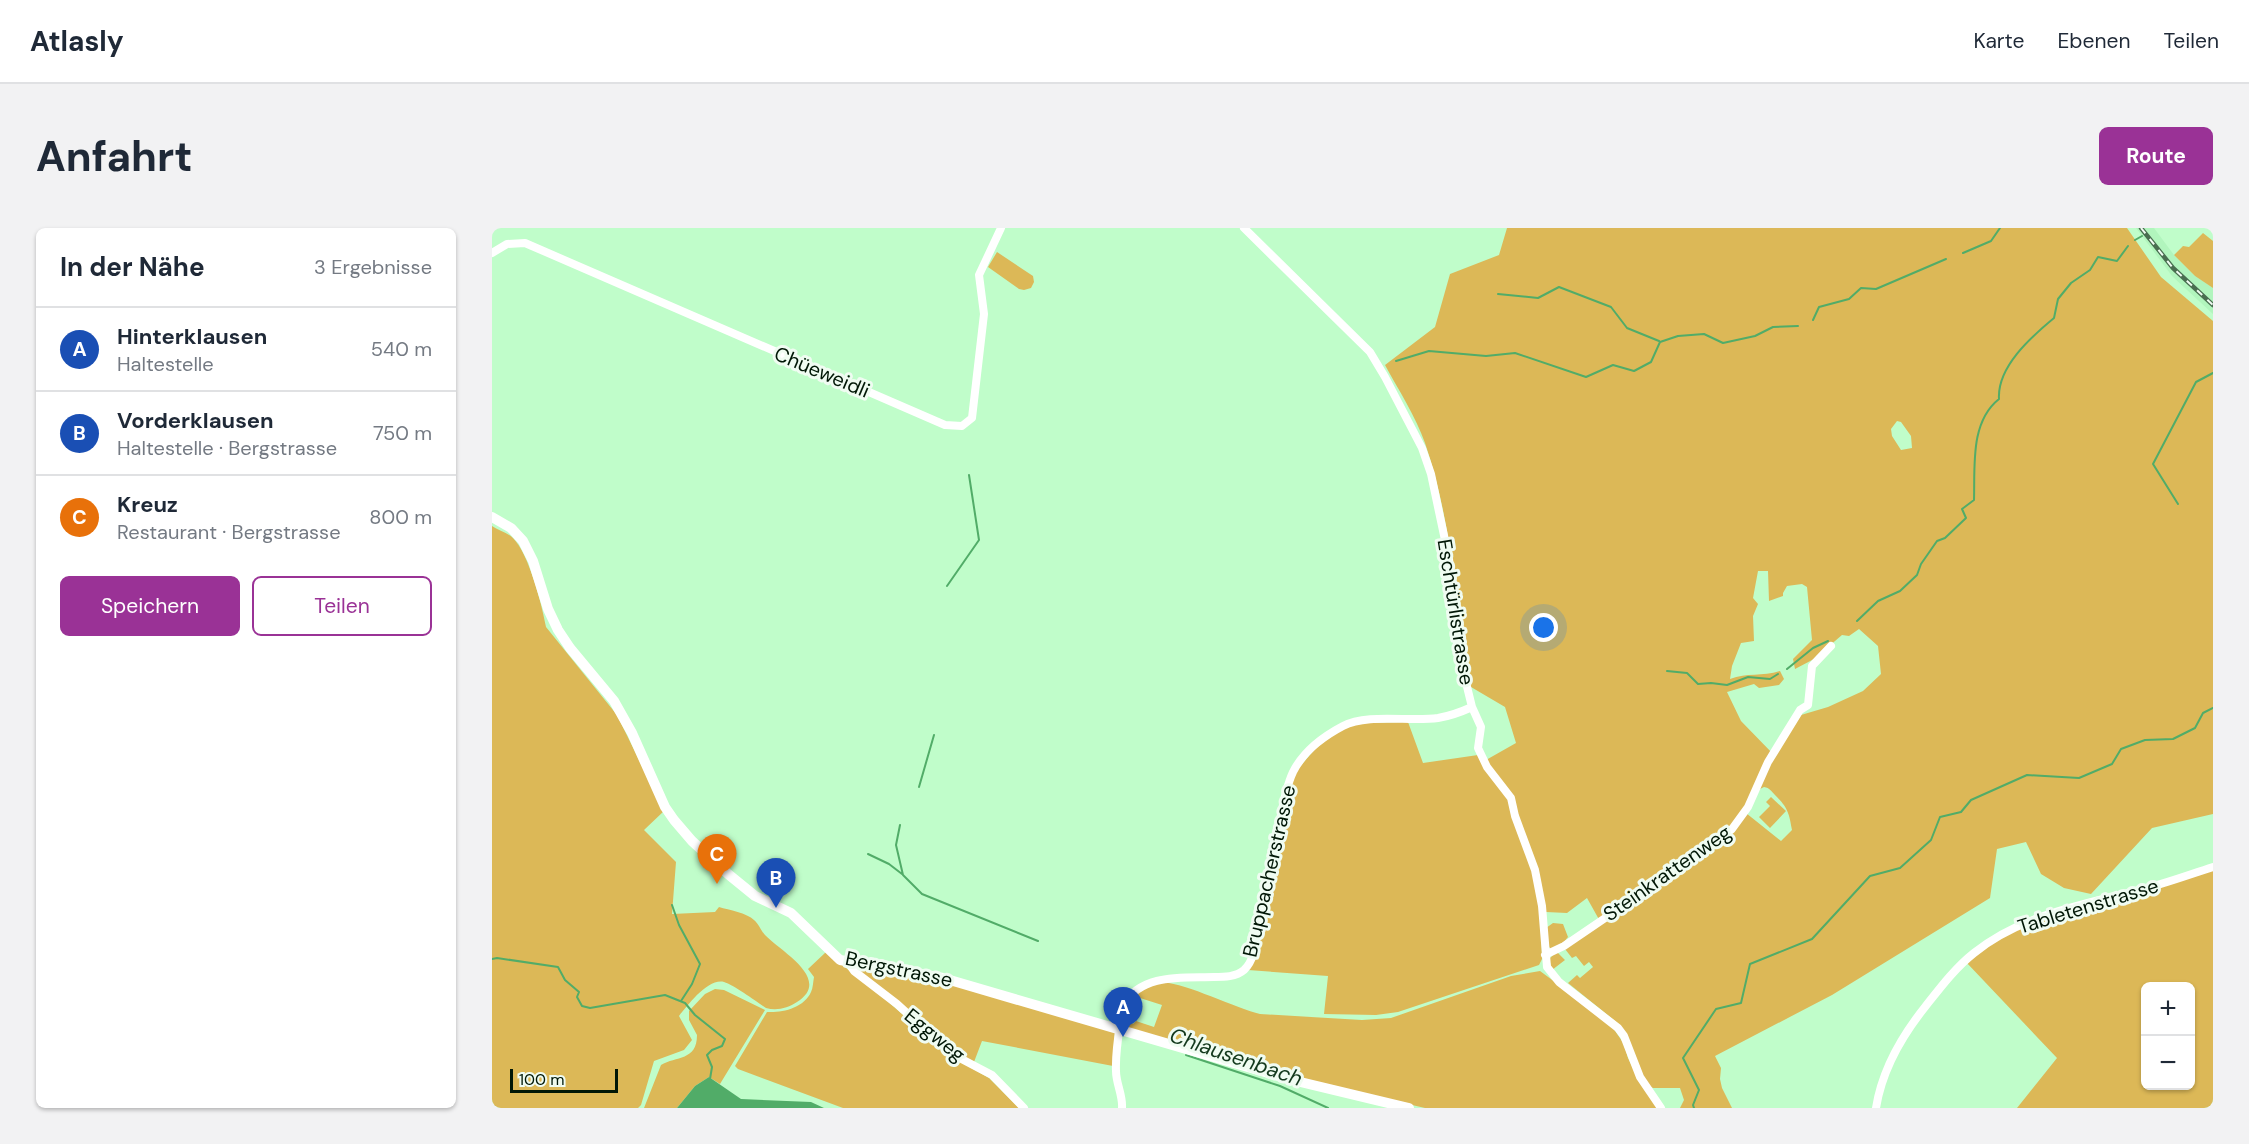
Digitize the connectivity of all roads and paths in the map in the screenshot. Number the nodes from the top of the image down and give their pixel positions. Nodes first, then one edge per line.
1 (1001, 228) edge
2 (1244, 228) edge
3 (492, 253) edge
4 (492, 518) edge
5 (1831, 646) dead end
6 (1472, 707) junction
7 (2213, 867) edge
8 (1545, 955) junction
9 (847, 962) junction
10 (1120, 1030) junction
11 (1024, 1108) edge
12 (1122, 1108) edge
13 (1409, 1108) edge
14 (1661, 1108) edge
15 (1875, 1108) edge

1 - 3 street, Chüeweidli
2 - 6 street, Eschtürlistrasse
4 - 9 street, Bergstrasse
5 - 8 street, Steinkrattenweg
6 - 8 street, Eschtürlistrasse
6 - 10 street, Bruppacherstrasse
7 - 15 street, Tabletenstrasse
8 - 14 street, Eschtürlistrasse
9 - 10 street, Bergstrasse
9 - 11 street, Eggweg
10 - 12 street, Bruppacherstrasse
10 - 13 street, Bergstrasse

